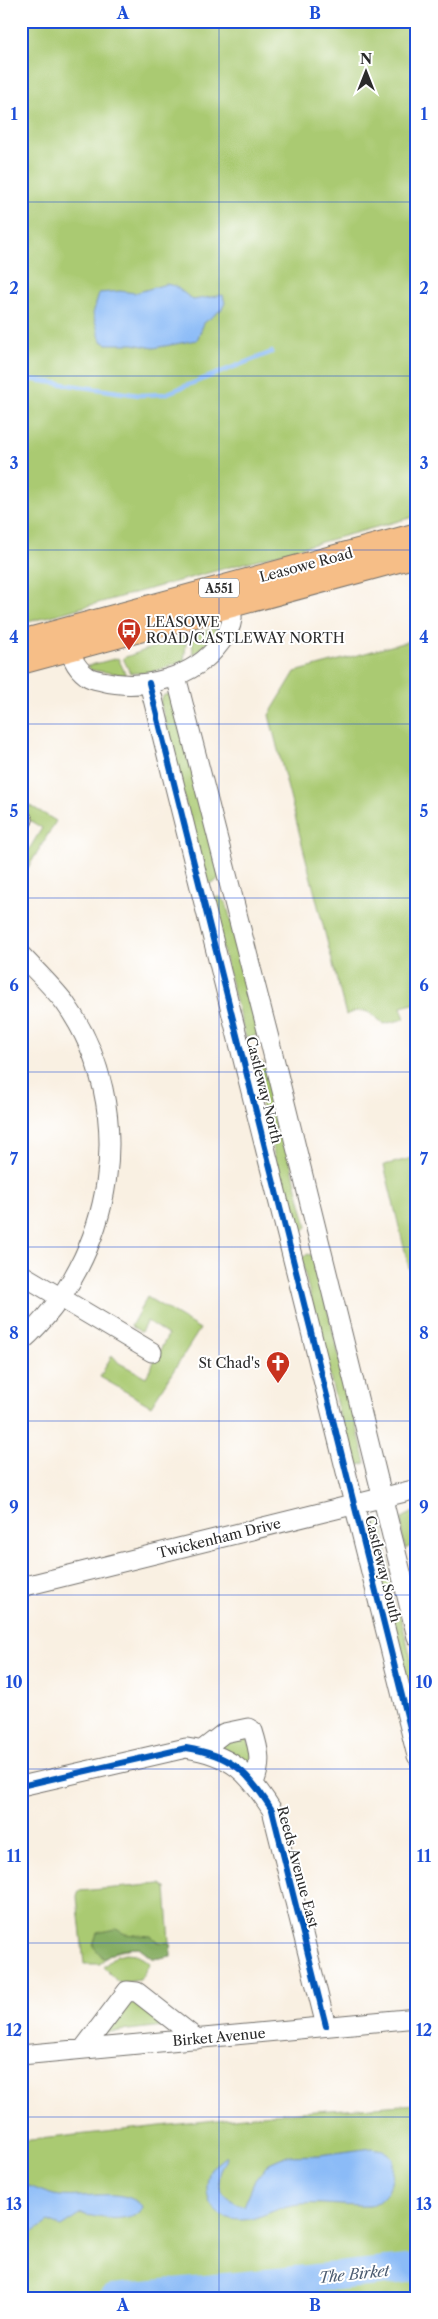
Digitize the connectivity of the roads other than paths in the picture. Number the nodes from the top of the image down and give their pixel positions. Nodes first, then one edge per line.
1 (417, 535) edge
2 (417, 554) edge
3 (227, 596) junction
4 (67, 640) junction
5 (21, 642) edge
6 (21, 662) edge
7 (176, 676) junction
8 (149, 683) junction
9 (230, 888) junction
10 (202, 895) junction
11 (21, 955) edge
12 (270, 1042) junction
13 (241, 1049) junction
14 (318, 1244) junction
15 (292, 1250) junction
16 (21, 1274) edge
17 (62, 1299) junction
18 (21, 1342) edge
19 (152, 1352) dead end
20 (417, 1489) edge
21 (382, 1497) junction
22 (354, 1504) junction
23 (21, 1587) edge
24 (417, 1637) edge
25 (411, 1703) edge
26 (202, 1750) junction
27 (417, 1756) edge
28 (254, 1782) junction
29 (21, 1786) edge
30 (417, 2018) edge
31 (326, 2026) junction
32 (197, 2039) junction
33 (83, 2049) junction
34 (21, 2055) edge

1 - 3 main road, Leasowe Road / A551
2 - 3 main road, Leasowe Road / A551
3 - 4 main road, Leasowe Road / A551
3 - 7 street
4 - 5 main road, Leasowe Road / A551
4 - 6 main road, Leasowe Road / A551
4 - 8 street
7 - 8 street
7 - 9 street, Castleway North
8 - 10 street, Castleway North
9 - 10 street
9 - 12 street, Castleway North
10 - 13 street, Castleway North
11 - 17 street
12 - 13 street
12 - 14 street, Castleway North
13 - 15 street, Castleway North
14 - 15 street
14 - 21 street, Castleway North
15 - 22 street, Castleway North
16 - 17 street
17 - 18 street
17 - 19 street
20 - 21 street, Twickenham Drive
21 - 22 street, Twickenham Drive
21 - 24 street, Castleway South
22 - 23 street, Twickenham Drive
22 - 25 street, Castleway South
25 - 27 street, Castleway South
26 - 28 street, Reeds Avenue East
26 - 28 street
26 - 29 street, Reeds Avenue East
28 - 31 street, Reeds Avenue East
30 - 31 street, Birket Avenue
31 - 32 street, Birket Avenue
32 - 33 street, Birket Avenue
32 - 33 street
33 - 34 street, Birket Avenue

